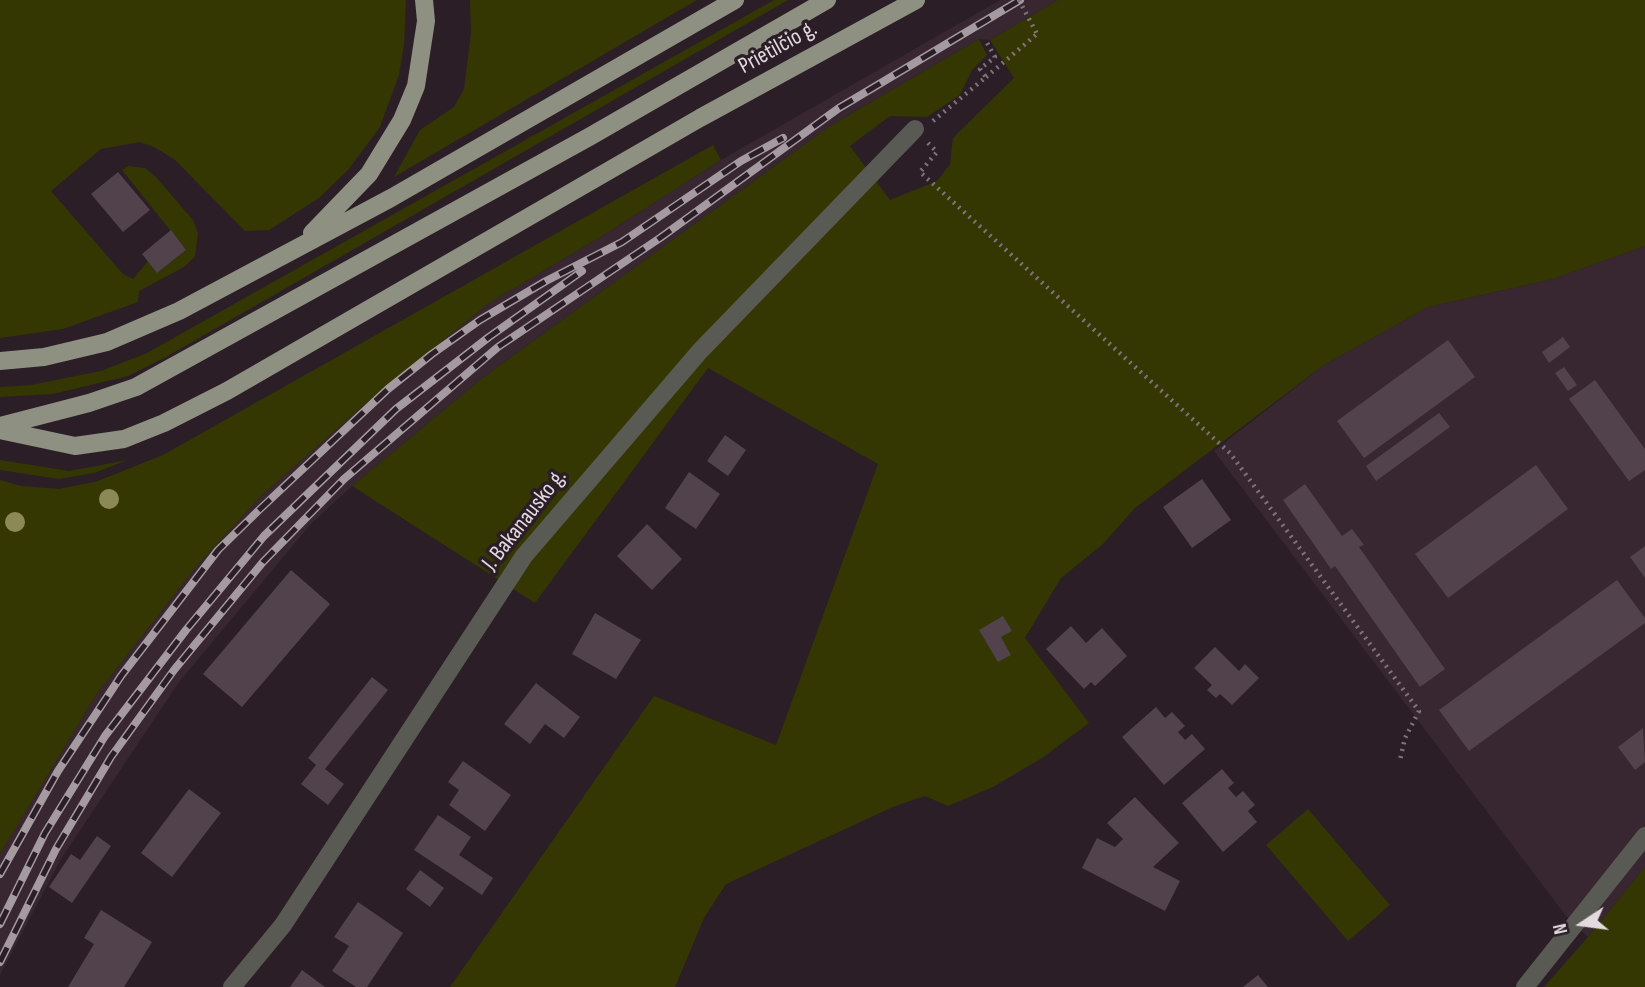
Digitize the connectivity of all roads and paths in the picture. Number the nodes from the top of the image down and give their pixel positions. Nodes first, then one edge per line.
1 (424, 0) edge
2 (735, 0) edge
3 (827, 0) edge
4 (916, 0) edge
5 (1019, 0) edge
6 (986, 41) dead end
7 (986, 77) junction
8 (915, 129) junction
9 (300, 246) junction
10 (0, 361) edge
11 (0, 428) edge
12 (1400, 760) dead end
13 (1645, 836) edge
14 (232, 987) edge
15 (1525, 987) edge

1 - 9 main road
2 - 9 main road
3 - 11 main road
4 - 11 main road, Prietilčio g.
5 - 7 path, bridge
6 - 7 path
7 - 8 path
8 - 12 path
8 - 14 street, J. Bakanausko g.
9 - 10 main road
13 - 15 street

